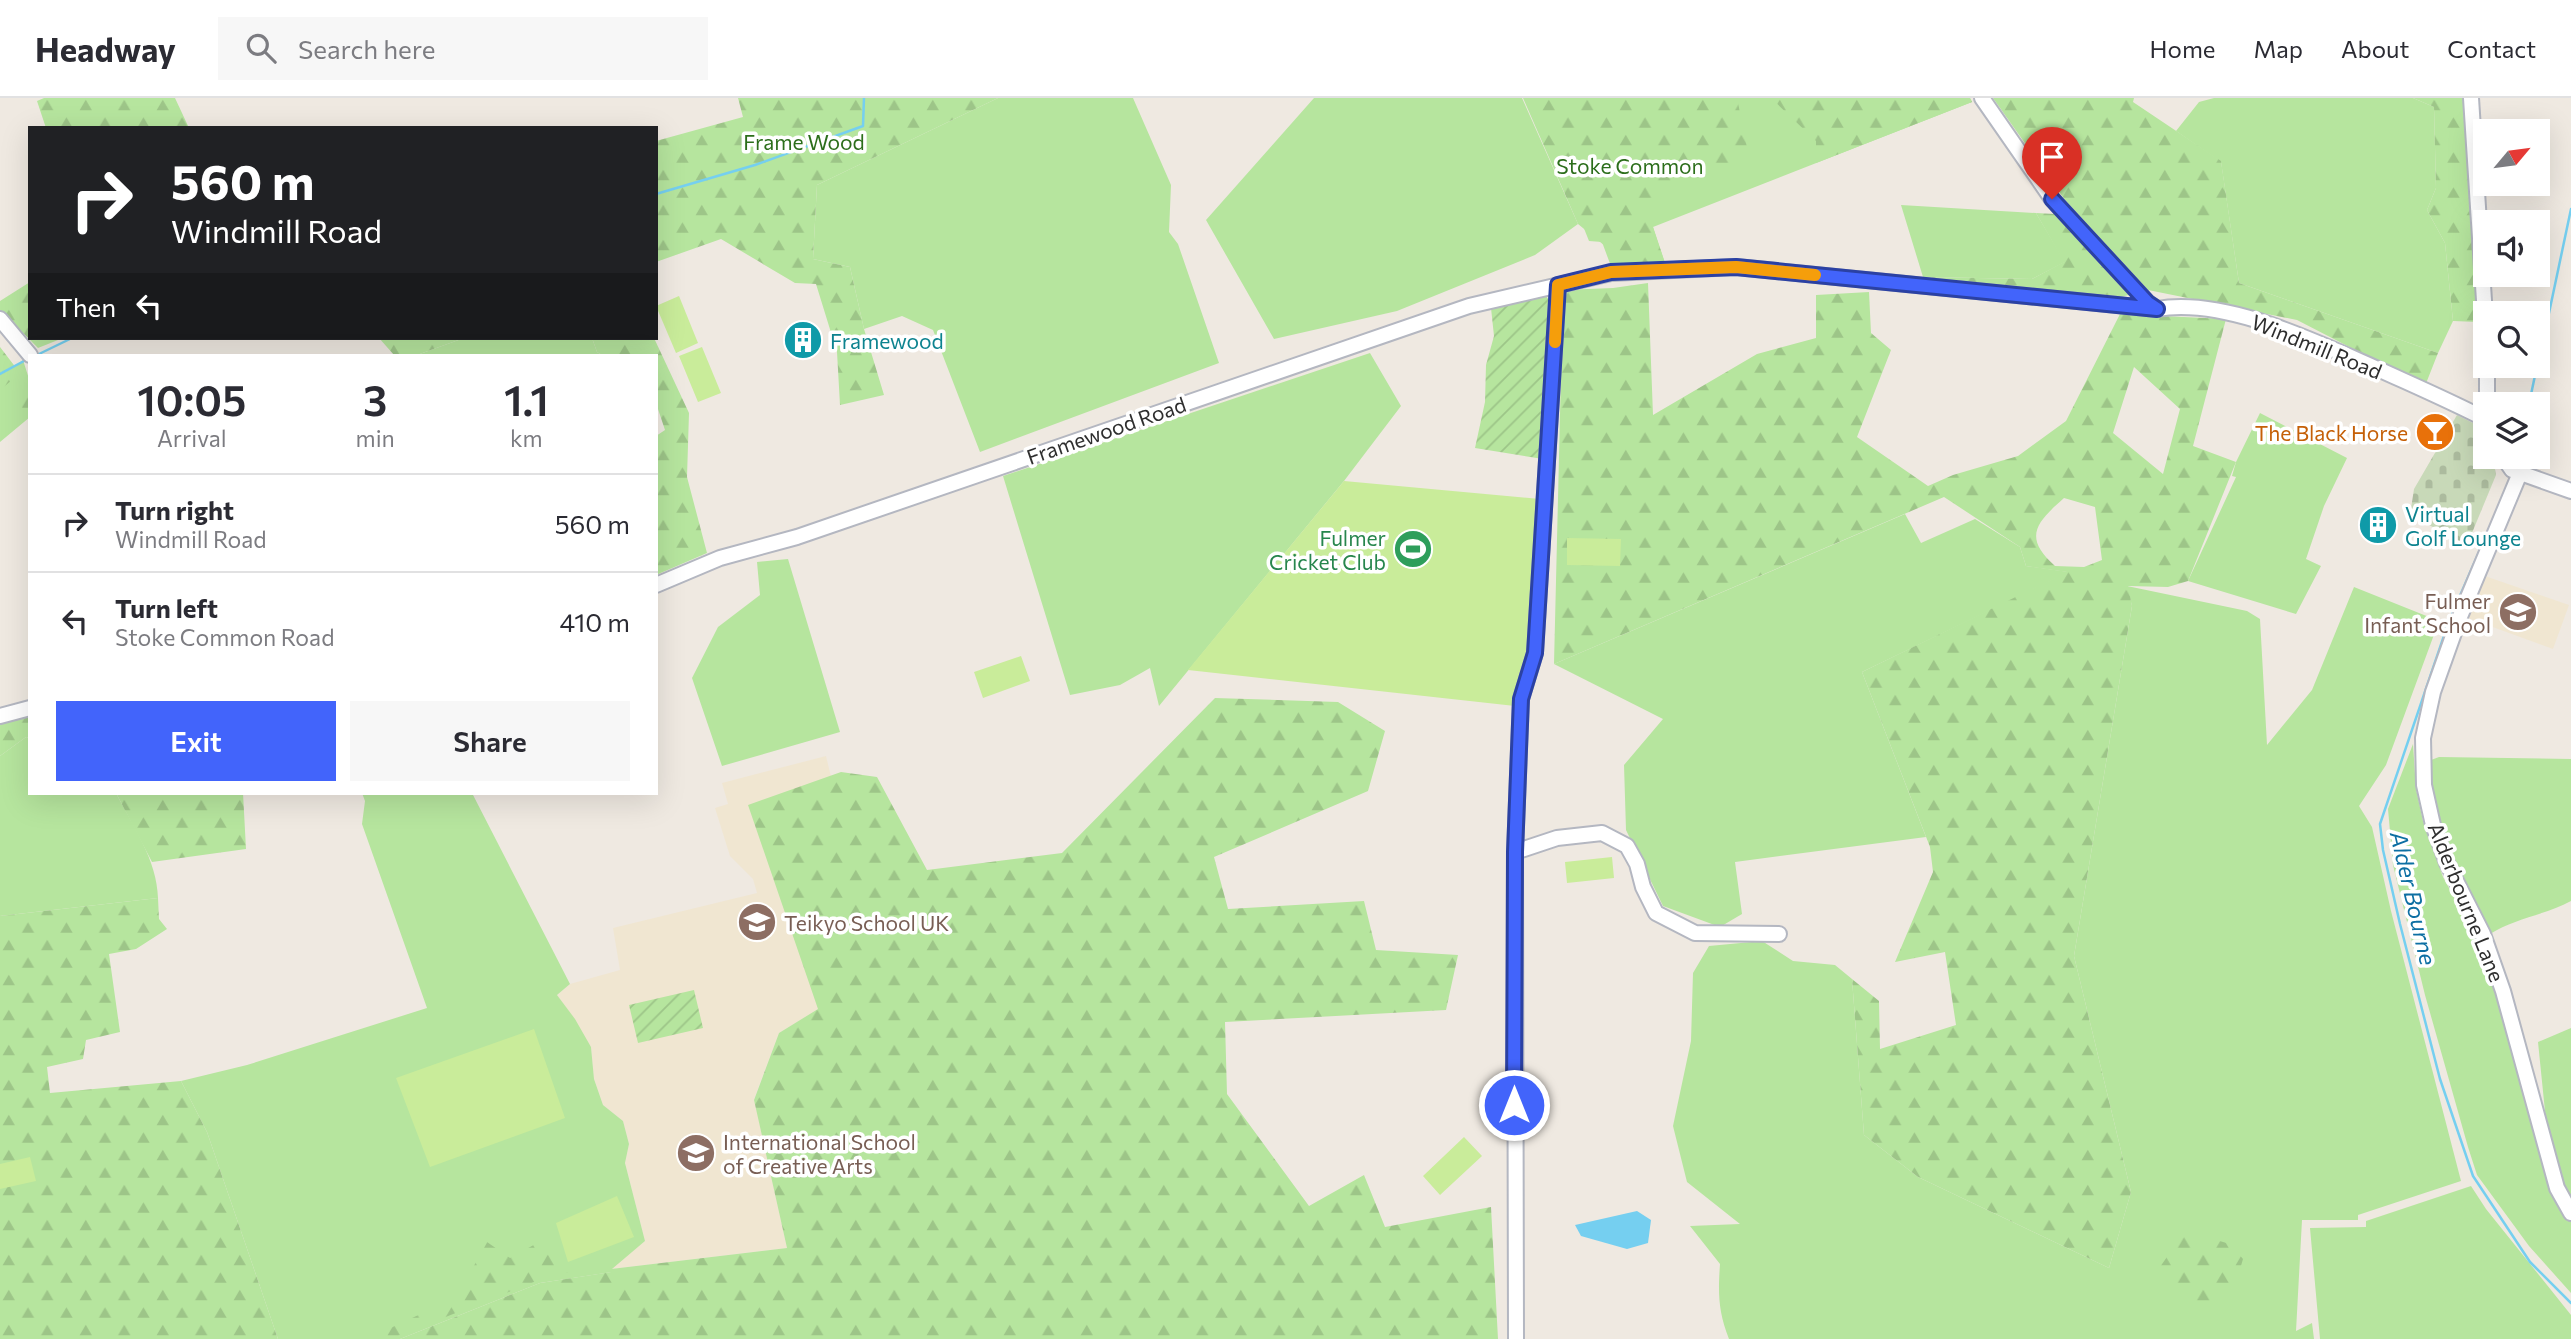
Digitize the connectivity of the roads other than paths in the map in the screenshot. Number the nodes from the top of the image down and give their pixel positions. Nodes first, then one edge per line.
1 (1982, 98) edge
2 (2471, 98) edge
3 (1558, 285) junction
4 (2484, 301) edge
5 (2157, 309) junction
6 (0, 319) edge
7 (29, 354) edge
8 (2473, 413) edge
9 (2511, 469) edge
10 (2520, 473) junction
11 (2571, 491) edge
12 (658, 584) edge
13 (28, 709) edge
14 (5, 715) edge
15 (1515, 852) junction
16 (1779, 934) dead end
17 (2571, 1213) edge
18 (1516, 1339) edge

1 - 5 street
2 - 4 street
3 - 5 street, Windmill Road
3 - 12 street, Framewood Road
3 - 15 street
5 - 8 street, Windmill Road
6 - 7 street
9 - 10 street
10 - 11 street
10 - 17 street, Alderbourne Lane
13 - 14 street
15 - 16 street
15 - 18 street

